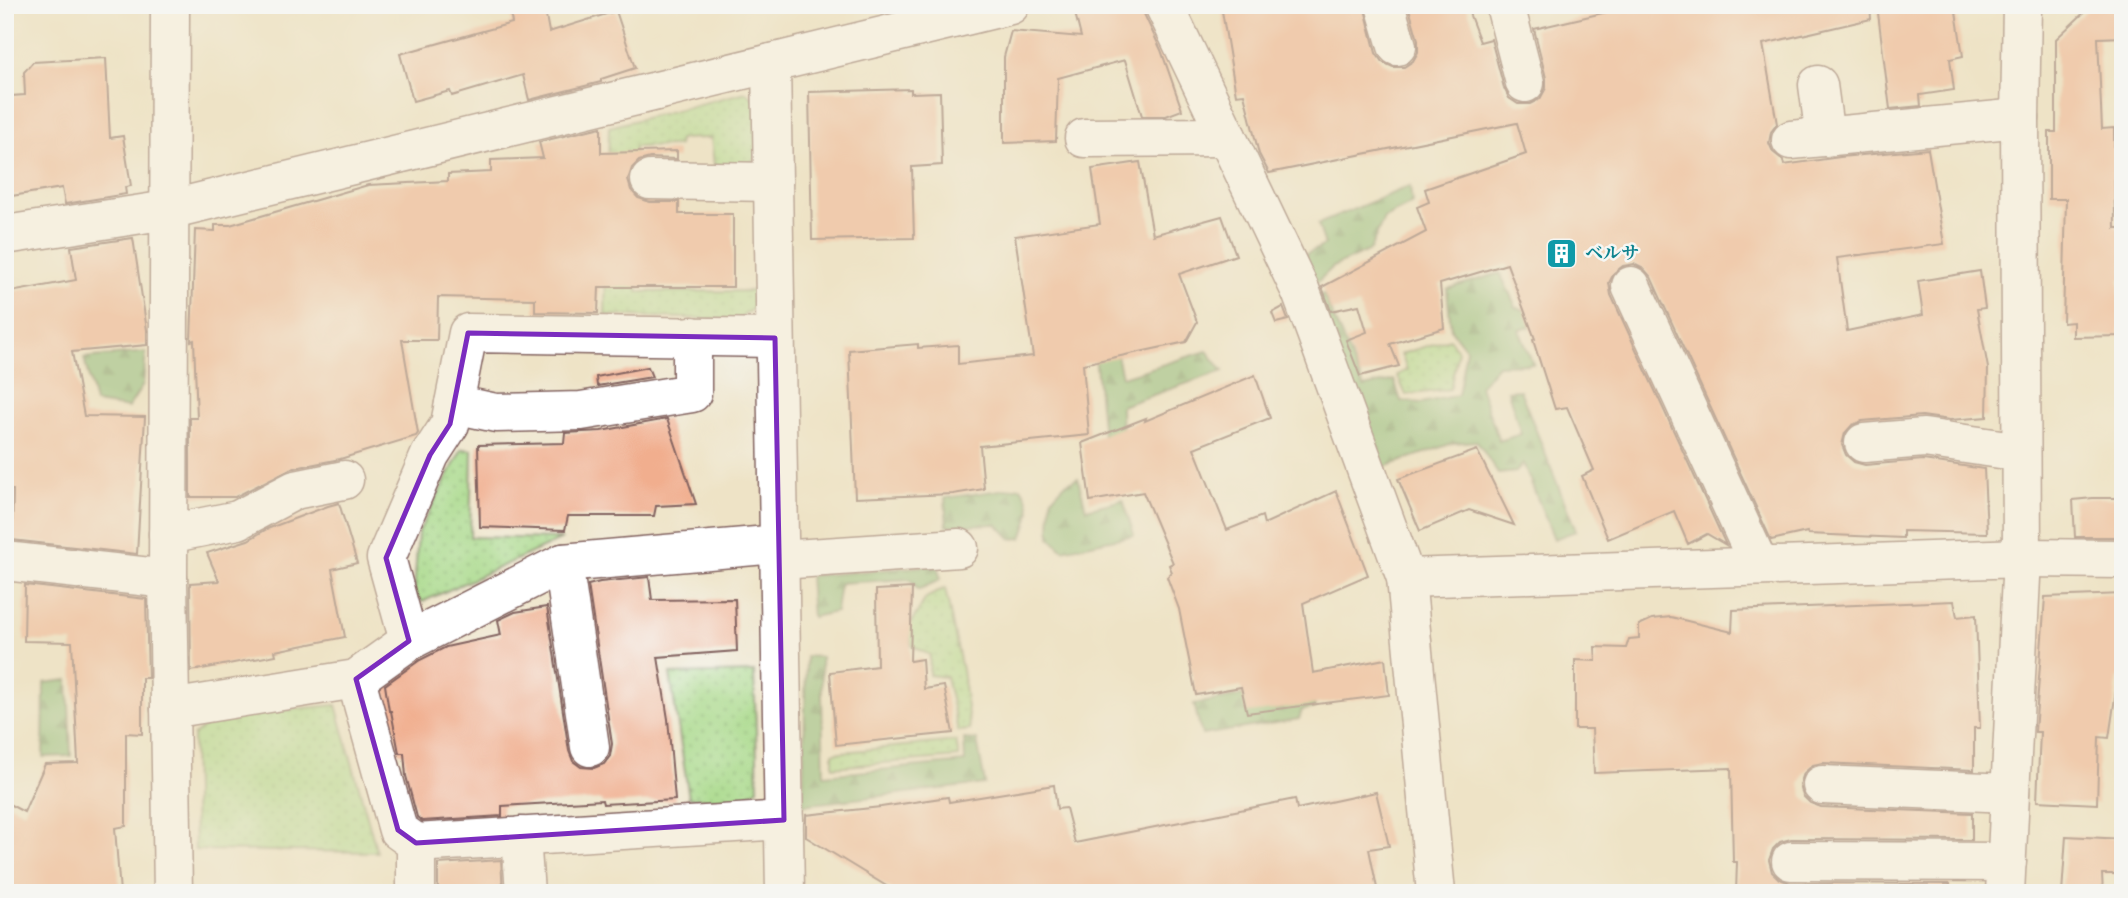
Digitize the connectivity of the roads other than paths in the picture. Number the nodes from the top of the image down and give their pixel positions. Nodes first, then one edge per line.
1 (170, 5) edge
2 (1010, 5) edge
3 (1164, 5) edge
4 (1385, 5) edge
5 (1505, 5) edge
6 (2026, 8) edge
7 (1397, 46) dead end
8 (771, 63) junction
9 (1525, 83) dead end
10 (1818, 85) dead end
11 (2020, 118) junction
12 (1227, 137) junction
13 (1084, 138) dead end
14 (650, 180) dead end
15 (773, 182) junction
16 (168, 210) junction
17 (5, 235) edge
18 (1631, 286) dead end
19 (692, 336) junction
20 (775, 338) junction
21 (454, 404) junction
22 (1864, 443) dead end
23 (2021, 452) junction
24 (344, 480) dead end
25 (169, 534) junction
26 (959, 548) dead end
27 (779, 552) junction
28 (2022, 558) junction
29 (2123, 559) edge
30 (5, 561) edge
31 (563, 562) junction
32 (1759, 565) junction
33 (1406, 578) junction
34 (168, 579) junction
35 (409, 641) junction
36 (356, 679) junction
37 (170, 709) junction
38 (590, 747) dead end
39 (1822, 785) dead end
40 (2010, 793) junction
41 (783, 820) junction
42 (520, 836) junction
43 (416, 843) junction
44 (1791, 861) dead end
45 (2006, 877) edge
46 (173, 893) edge
47 (416, 893) edge
48 (526, 893) edge
49 (785, 893) edge
50 (1436, 893) edge

1 - 16 street
2 - 8 street
3 - 12 street
4 - 7 street
5 - 9 street
6 - 11 street
8 - 15 street
8 - 16 street
10 - 11 street
11 - 23 street
12 - 13 street
12 - 33 street
14 - 15 street
15 - 20 street
16 - 17 street
16 - 25 street
18 - 32 street
19 - 20 street
19 - 21 street
19 - 21 street
20 - 27 street
21 - 35 street
22 - 23 street
23 - 28 street
24 - 25 street
25 - 34 street
26 - 27 street
27 - 31 street
27 - 41 street
28 - 29 street
28 - 32 street
28 - 40 street
30 - 34 street
31 - 35 street
31 - 38 street
32 - 33 street
33 - 50 street
34 - 37 street
35 - 36 street
36 - 37 street
36 - 43 street
37 - 46 street
39 - 40 street
40 - 45 street
41 - 42 street
41 - 49 street
42 - 43 street
42 - 48 street
43 - 47 street
44 - 45 street

